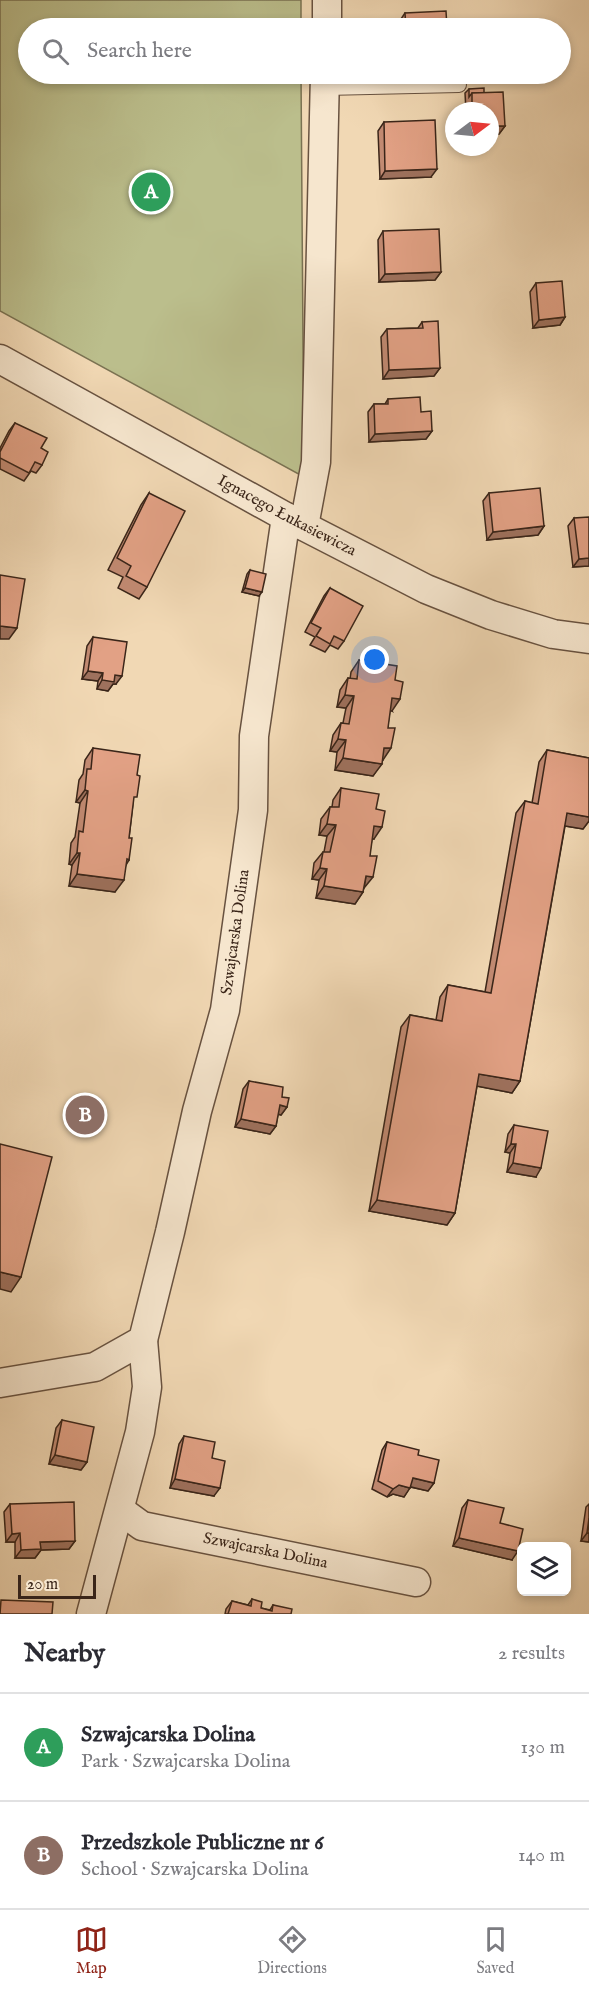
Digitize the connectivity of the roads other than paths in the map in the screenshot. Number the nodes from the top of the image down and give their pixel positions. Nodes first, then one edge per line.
1 (327, 0) edge
2 (327, 18) edge
3 (325, 84) edge
4 (432, 84) edge
5 (459, 85) dead end
6 (0, 359) edge
7 (295, 521) junction
8 (589, 639) edge
9 (143, 1340) junction
10 (0, 1383) edge
11 (120, 1510) junction
12 (416, 1582) dead end
13 (91, 1614) edge

1 - 2 street
3 - 7 street, Szwajcarska Dolina
4 - 5 lane
6 - 7 street, Ignacego Łukasiewicza
7 - 8 street, Ignacego Łukasiewicza
7 - 9 street, Szwajcarska Dolina
9 - 10 street
9 - 11 street, Szwajcarska Dolina
11 - 12 street, Szwajcarska Dolina
11 - 13 street, Szwajcarska Dolina

